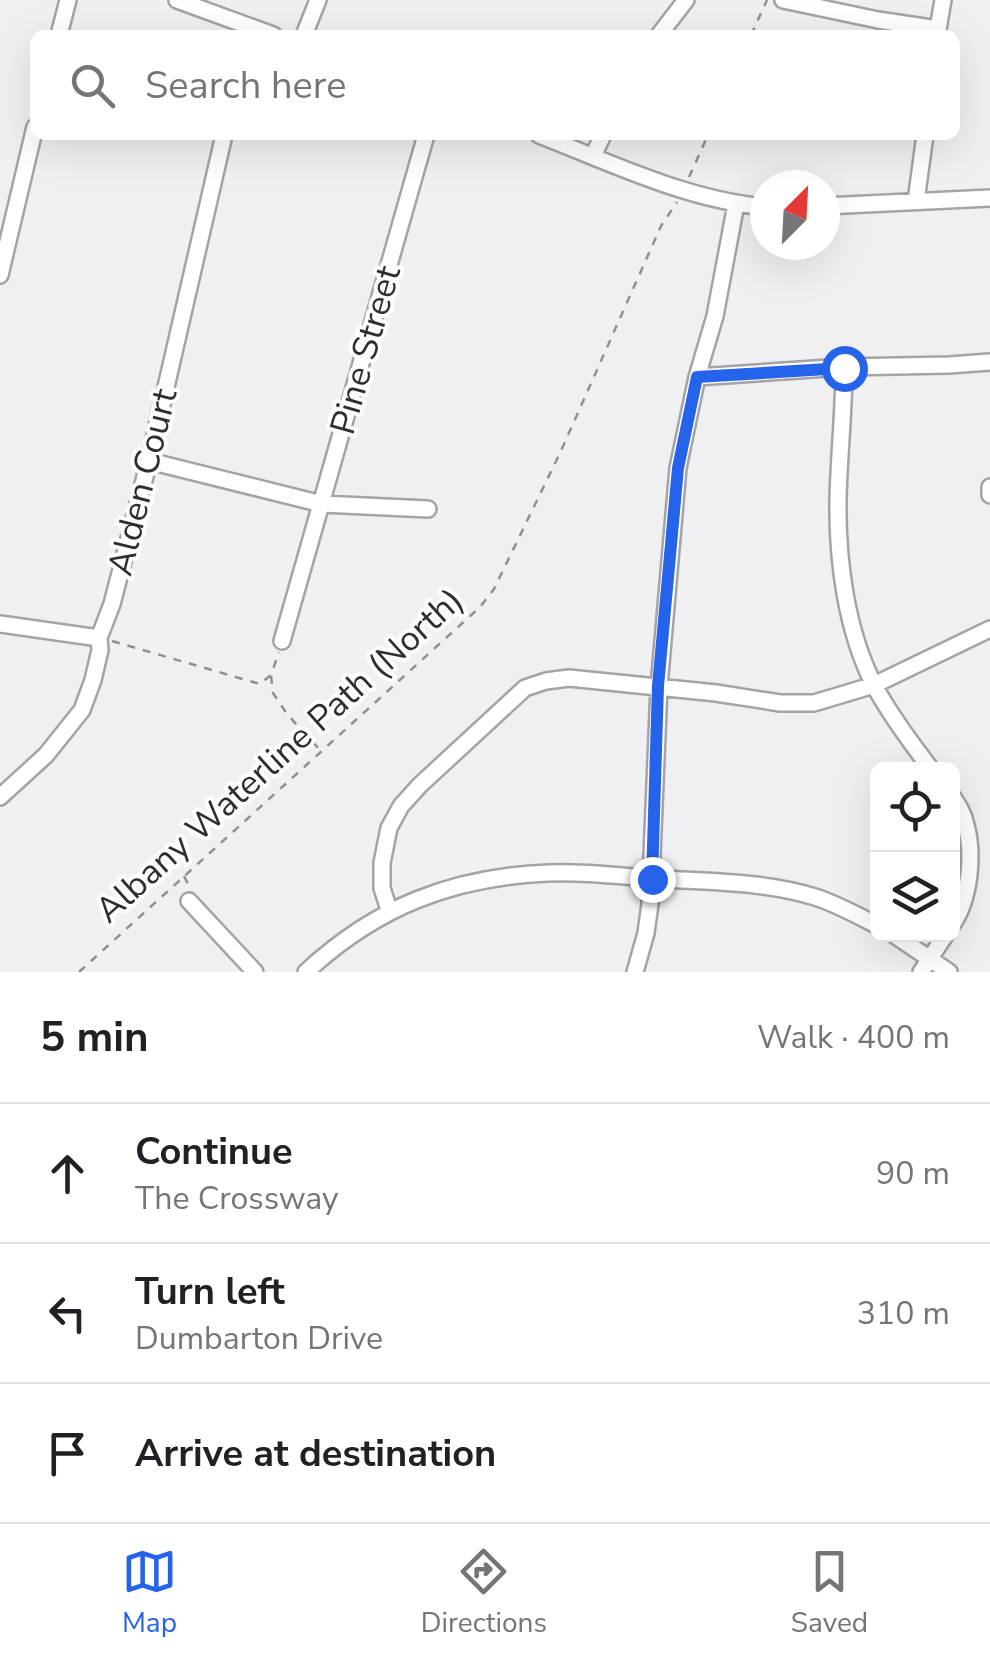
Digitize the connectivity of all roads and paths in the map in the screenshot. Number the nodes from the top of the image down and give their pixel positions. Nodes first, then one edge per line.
1 (68, 0) edge
2 (177, 0) edge
3 (318, 0) edge
4 (686, 0) edge
5 (767, 0) edge
6 (783, 0) edge
7 (942, 0) edge
8 (60, 30) edge
9 (246, 30) edge
10 (306, 30) edge
11 (663, 30) edge
12 (753, 30) edge
13 (928, 30) edge
14 (938, 30) edge
15 (32, 140) edge
16 (223, 140) edge
17 (425, 140) edge
18 (552, 140) edge
19 (601, 140) edge
20 (706, 140) edge
21 (923, 140) edge
22 (593, 156) junction
23 (683, 190) junction
24 (990, 198) edge
25 (916, 200) junction
26 (736, 204) junction
27 (750, 205) edge
28 (840, 205) edge
29 (0, 275) edge
30 (990, 362) edge
31 (844, 368) junction
32 (697, 377) junction
33 (148, 461) junction
34 (990, 487) edge
35 (990, 494) edge
36 (322, 504) junction
37 (428, 509) dead end
38 (0, 624) edge
39 (990, 629) edge
40 (99, 638) junction
41 (282, 641) joint
42 (271, 674) junction
43 (874, 685) junction
44 (658, 686) junction
45 (321, 751) junction
46 (926, 762) edge
47 (0, 797) edge
48 (960, 811) edge
49 (652, 879) junction
50 (189, 900) dead end
51 (960, 906) edge
52 (389, 910) junction
53 (870, 922) edge
54 (901, 942) edge
55 (941, 942) edge
56 (926, 965) edge
57 (79, 972) edge
58 (255, 972) edge
59 (306, 972) edge
60 (635, 972) edge
61 (949, 972) edge

1 - 8 street
2 - 9 street
3 - 10 street
4 - 11 street
5 - 12 path
6 - 13 street
7 - 14 street
15 - 29 street
16 - 33 street, Alden Court
17 - 36 street, Pine Street
18 - 22 street
19 - 22 street
20 - 23 path, Albany Waterline Path (North)
21 - 25 street
22 - 23 street
23 - 26 street
23 - 45 path, Albany Waterline Path (North)
24 - 25 street
25 - 28 street
26 - 27 street
26 - 32 street
30 - 31 street
31 - 32 street
31 - 43 street
32 - 44 street
33 - 36 street
33 - 40 street, Alden Court
34 - 35 street
36 - 37 street
36 - 41 street, Pine Street
38 - 40 street
39 - 43 street
40 - 42 path
40 - 47 street, Alden Court
41 - 42 path
42 - 45 path
43 - 44 street
43 - 46 street
44 - 49 street
44 - 52 street
45 - 57 path, Albany Waterline Path (North)
48 - 51 street
49 - 52 street
49 - 53 street
49 - 60 street
50 - 58 street
52 - 59 street
54 - 56 street
55 - 56 street
56 - 61 street

